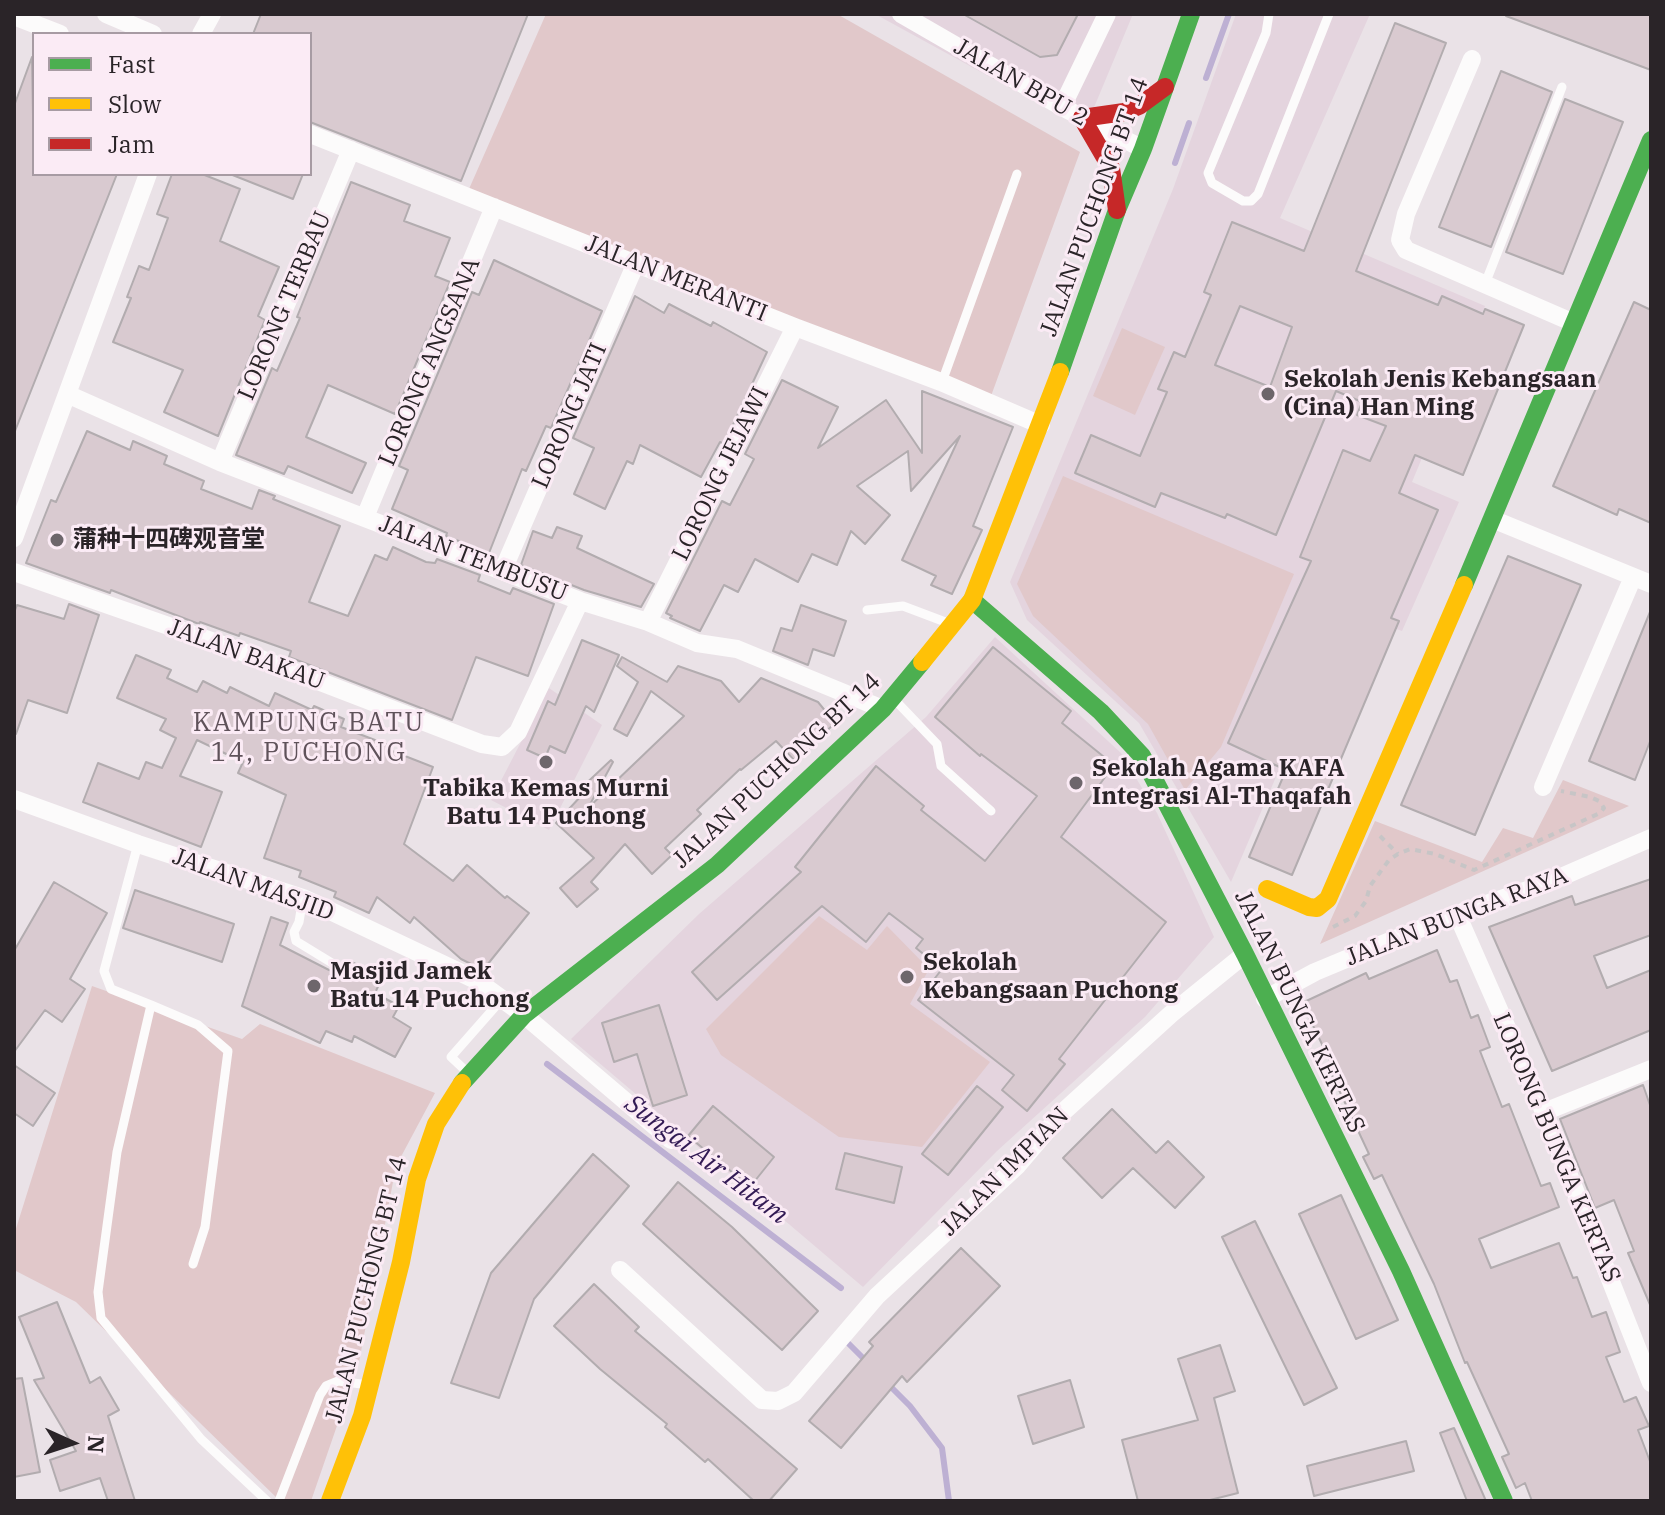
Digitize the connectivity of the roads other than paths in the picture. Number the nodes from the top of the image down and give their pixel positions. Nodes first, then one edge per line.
1 (106, 14) edge
2 (212, 14) edge
3 (901, 14) edge
4 (1107, 14) edge
5 (1191, 14) edge
6 (1269, 14) edge
7 (1329, 14) edge
8 (15, 18) edge
9 (54, 32) edge
10 (148, 32) edge
11 (202, 32) edge
12 (1472, 59) dead end
13 (1165, 87) junction
14 (1562, 87) dead end
15 (1062, 107) junction
16 (1082, 118) junction
17 (312, 135) edge
18 (1651, 140) edge
19 (1143, 149) junction
20 (351, 150) junction
21 (1017, 174) dead end
22 (147, 176) edge
23 (494, 207) junction
24 (1117, 210) junction
25 (636, 263) junction
26 (1485, 284) junction
27 (1574, 323) junction
28 (795, 327) junction
29 (941, 382) junction
30 (67, 394) junction
31 (1041, 425) junction
32 (220, 462) junction
33 (18, 516) edge
34 (365, 517) junction
35 (1492, 519) junction
36 (14, 538) edge
37 (503, 570) junction
38 (14, 572) edge
39 (1633, 577) junction
40 (1651, 584) edge
41 (972, 600) junction
42 (580, 601) junction
43 (867, 610) dead end
44 (648, 622) junction
45 (952, 624) junction
46 (888, 704) junction
47 (1543, 787) road end
48 (14, 799) edge
49 (991, 811) dead end
50 (1651, 838) edge
51 (138, 844) junction
52 (1267, 889) dead end
53 (303, 898) junction
54 (1457, 914) junction
55 (1245, 954) junction
56 (332, 963) dead end
57 (502, 999) junction
58 (1265, 999) junction
59 (151, 1005) junction
60 (524, 1015) junction
61 (1651, 1069) edge
62 (469, 1073) junction
63 (1544, 1112) junction
64 (671, 1140) dead end
65 (193, 1264) dead end
66 (620, 1270) dead end
67 (1651, 1383) edge
68 (370, 1385) junction
69 (267, 1501) edge
70 (279, 1501) edge
71 (330, 1501) edge
72 (1504, 1501) edge

1 - 10 street
2 - 11 street
3 - 15 street, JALAN BPU 2
4 - 15 street
5 - 13 street, JALAN PUCHONG BT 14
6 - 7 lane
8 - 9 street
12 - 26 street
13 - 16 street
13 - 19 street, JALAN PUCHONG BT 14
14 - 26 lane
15 - 16 street, JALAN BPU 2
16 - 19 street, JALAN BPU 2
16 - 24 street
17 - 20 street, JALAN MERANTI
18 - 27 street
19 - 24 street, JALAN PUCHONG BT 14
20 - 23 street, JALAN MERANTI
20 - 32 street, LORONG TERBAU
21 - 29 lane
22 - 30 street
23 - 25 street, JALAN MERANTI
23 - 34 street, LORONG ANGSANA
24 - 31 street, JALAN PUCHONG BT 14
25 - 28 street, JALAN MERANTI
25 - 37 street, LORONG JATI
26 - 27 street
27 - 35 street
28 - 29 street, JALAN MERANTI
28 - 44 street, LORONG JEJAWI
29 - 31 street, JALAN MERANTI
30 - 32 street, JALAN TEMBUSU
30 - 33 street
31 - 41 street, JALAN PUCHONG BT 14
32 - 34 street, JALAN TEMBUSU
33 - 36 street
34 - 37 street, JALAN TEMBUSU
35 - 39 street
35 - 52 street
37 - 42 street, JALAN TEMBUSU
38 - 42 street, JALAN BAKAU
39 - 40 street
39 - 47 street
41 - 45 street, JALAN PUCHONG BT 14
41 - 55 street, JALAN BUNGA KERTAS
42 - 44 street, JALAN TEMBUSU
43 - 45 lane
44 - 46 street, JALAN TEMBUSU
45 - 46 street, JALAN PUCHONG BT 14
46 - 49 lane
46 - 60 street, JALAN PUCHONG BT 14
48 - 51 street, JALAN MASJID
50 - 54 street, JALAN BUNGA RAYA
51 - 53 street, JALAN MASJID
51 - 59 lane
53 - 56 lane
53 - 57 street, JALAN MASJID
54 - 58 street, JALAN BUNGA RAYA
54 - 63 street, LORONG BUNGA KERTAS
55 - 58 street, JALAN BUNGA KERTAS
55 - 66 street, JALAN IMPIAN
57 - 60 street, JALAN MASJID
57 - 62 lane
58 - 72 street, JALAN BUNGA KERTAS
59 - 65 lane
59 - 69 lane
60 - 62 street, JALAN PUCHONG BT 14
60 - 64 street, JALAN MASJID
61 - 63 street
62 - 68 street, JALAN PUCHONG BT 14
63 - 67 street, LORONG BUNGA KERTAS
68 - 70 lane
68 - 71 street, JALAN PUCHONG BT 14

